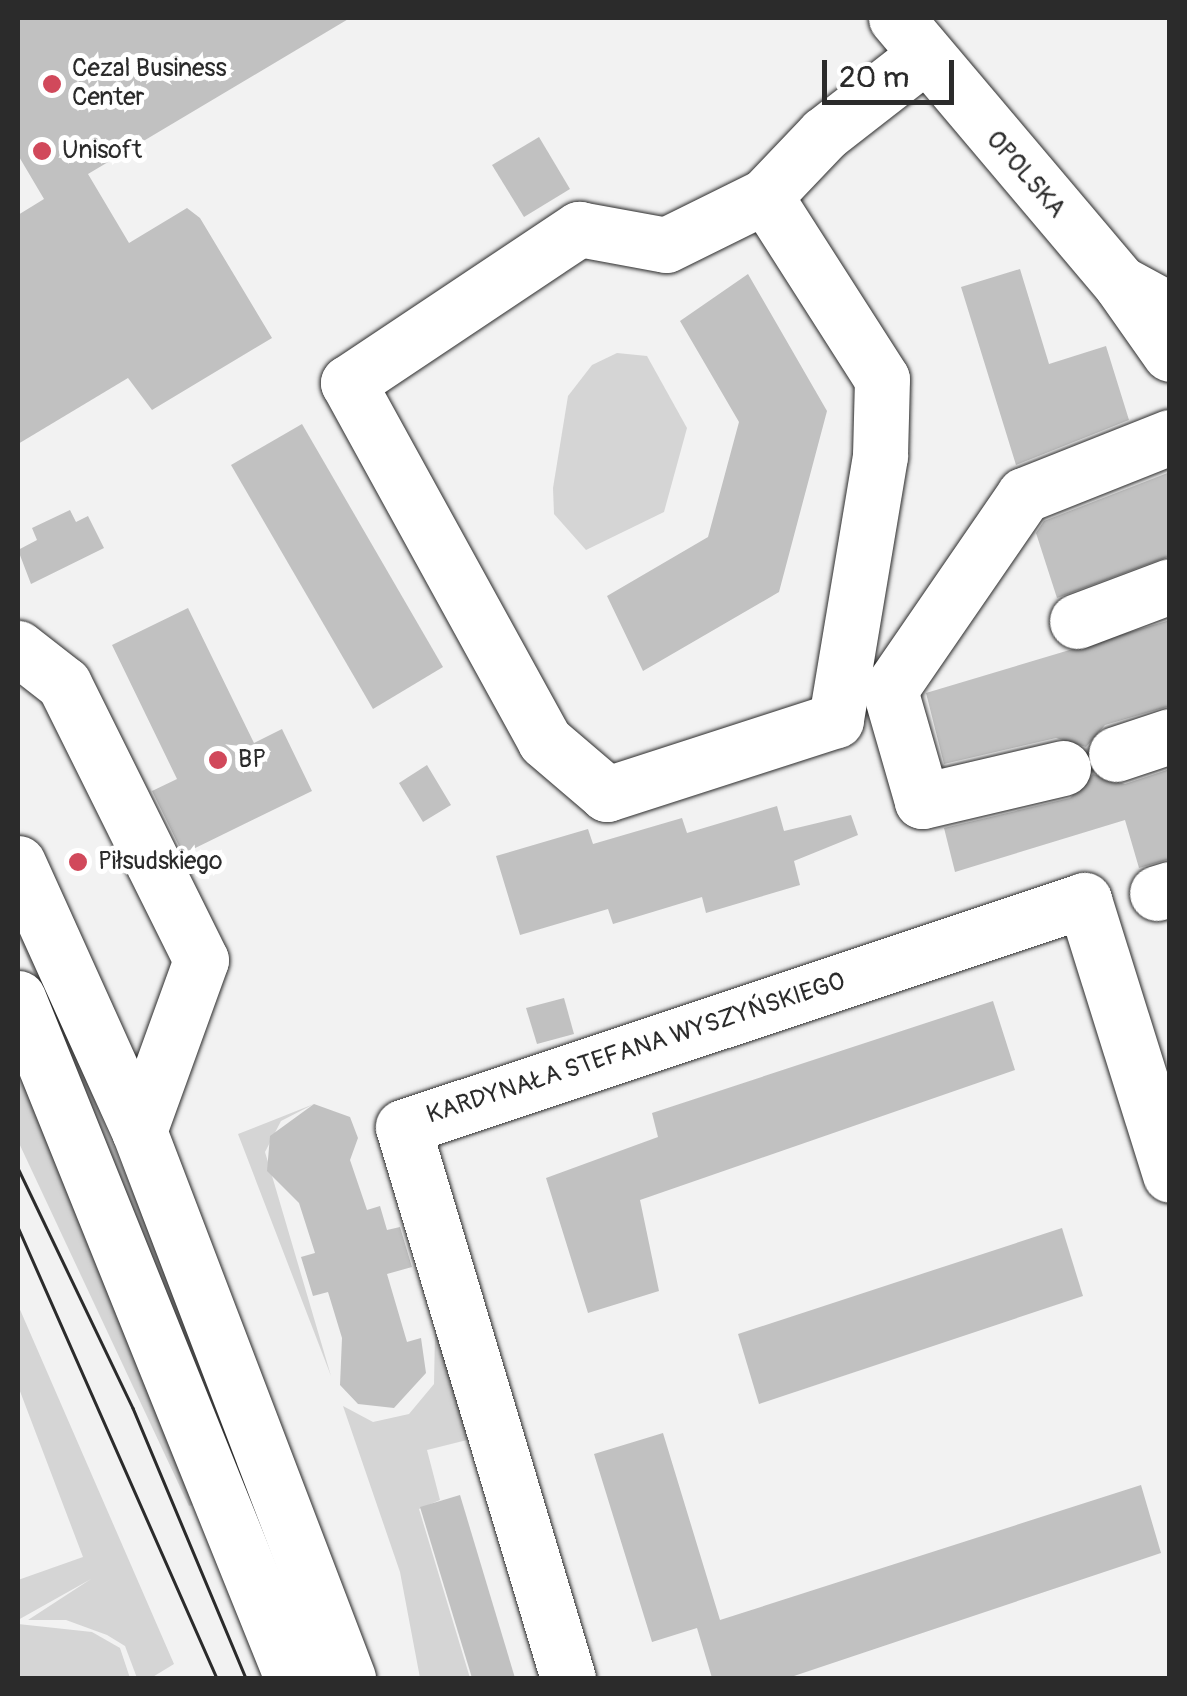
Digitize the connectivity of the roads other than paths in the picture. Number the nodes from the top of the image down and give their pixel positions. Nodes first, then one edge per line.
1 (909, 37) edge
2 (765, 196) junction
3 (1120, 284) junction
4 (1170, 310) edge
5 (1170, 354) edge
6 (1170, 437) edge
7 (1170, 586) edge
8 (1077, 621) dead end
9 (18, 648) edge
10 (1170, 736) edge
11 (1116, 754) dead end
12 (1063, 768) dead end
13 (18, 864) edge
14 (18, 998) edge
15 (140, 1132) junction
16 (1170, 1175) edge
17 (292, 1678) edge
18 (348, 1678) edge
19 (568, 1678) edge

1 - 2 street
1 - 3 street, OPOLSKA
2 - 2 street
3 - 4 street, OPOLSKA
3 - 5 street, OPOLSKA
6 - 12 street
7 - 8 street
9 - 15 street
10 - 11 street
13 - 15 street
14 - 17 street
15 - 18 street
16 - 19 street, KARDYNAŁA STEFANA WYSZYŃSKIEGO

